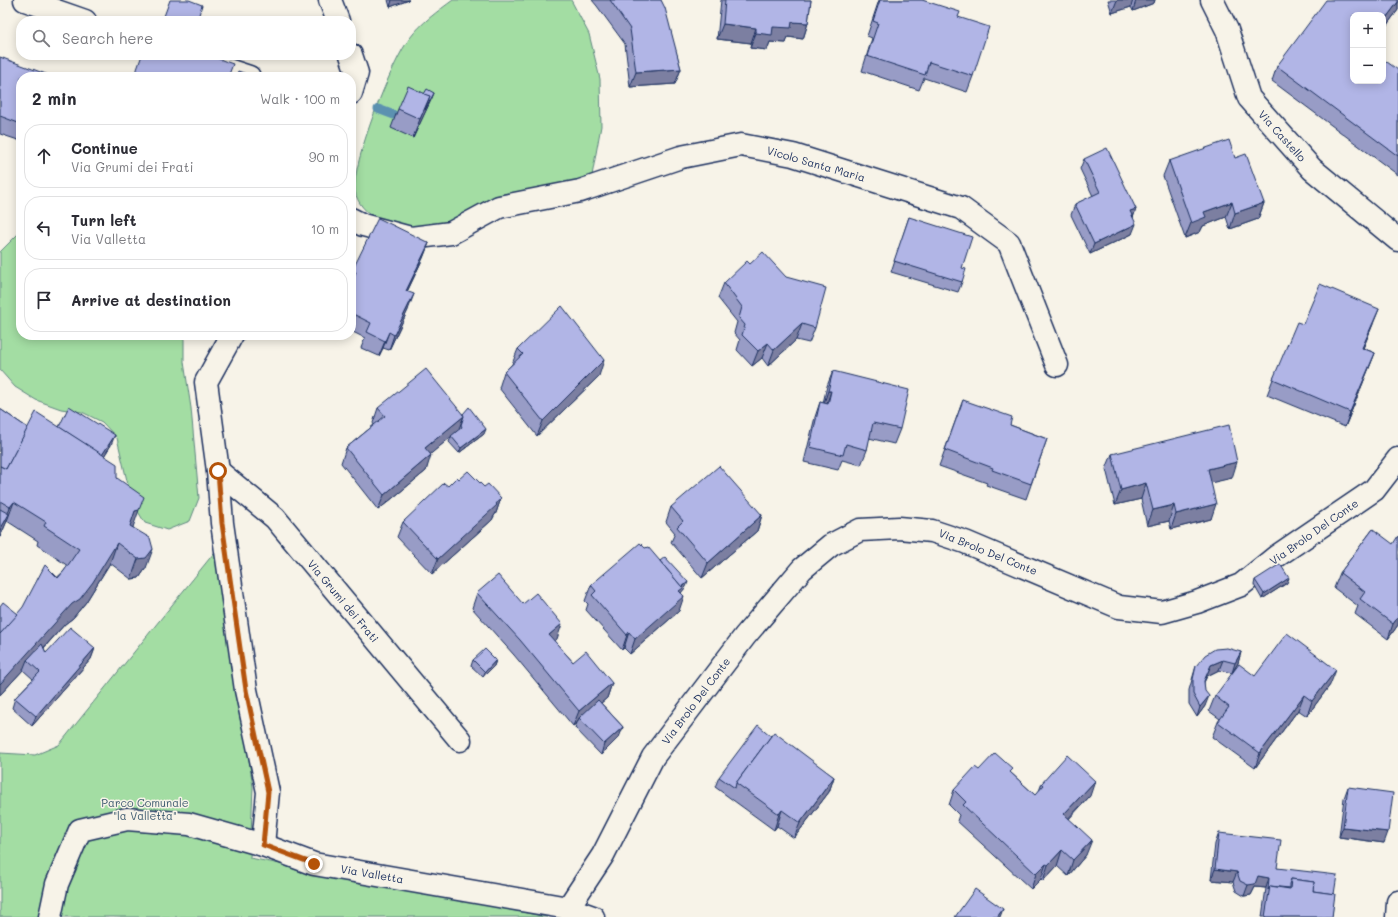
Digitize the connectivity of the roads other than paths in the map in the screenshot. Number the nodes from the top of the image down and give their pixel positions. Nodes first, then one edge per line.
1 (25, 0) edge
2 (330, 0) edge
3 (1212, 0) edge
4 (71, 16) edge
5 (336, 16) edge
6 (197, 60) edge
7 (352, 60) edge
8 (234, 72) edge
9 (356, 76) edge
10 (356, 222) edge
11 (1398, 240) edge
12 (229, 340) edge
13 (1058, 365) dead end
14 (1398, 459) edge
15 (218, 471) junction
16 (460, 740) dead end
17 (263, 845) junction
18 (1398, 902) edge
19 (568, 908) junction
20 (50, 917) edge
21 (593, 917) edge
22 (1397, 917) edge

1 - 4 street
2 - 5 street
3 - 11 street, Via Castello
6 - 8 street
7 - 9 street
10 - 13 street, Vicolo Santa Maria
12 - 15 street
14 - 19 street, Via Brolo Del Conte
15 - 16 street, Via Grumi dei Frati
15 - 17 street
17 - 19 street, Via Valletta
17 - 20 street, Via Valletta
18 - 22 street
19 - 21 street, Via Valletta

